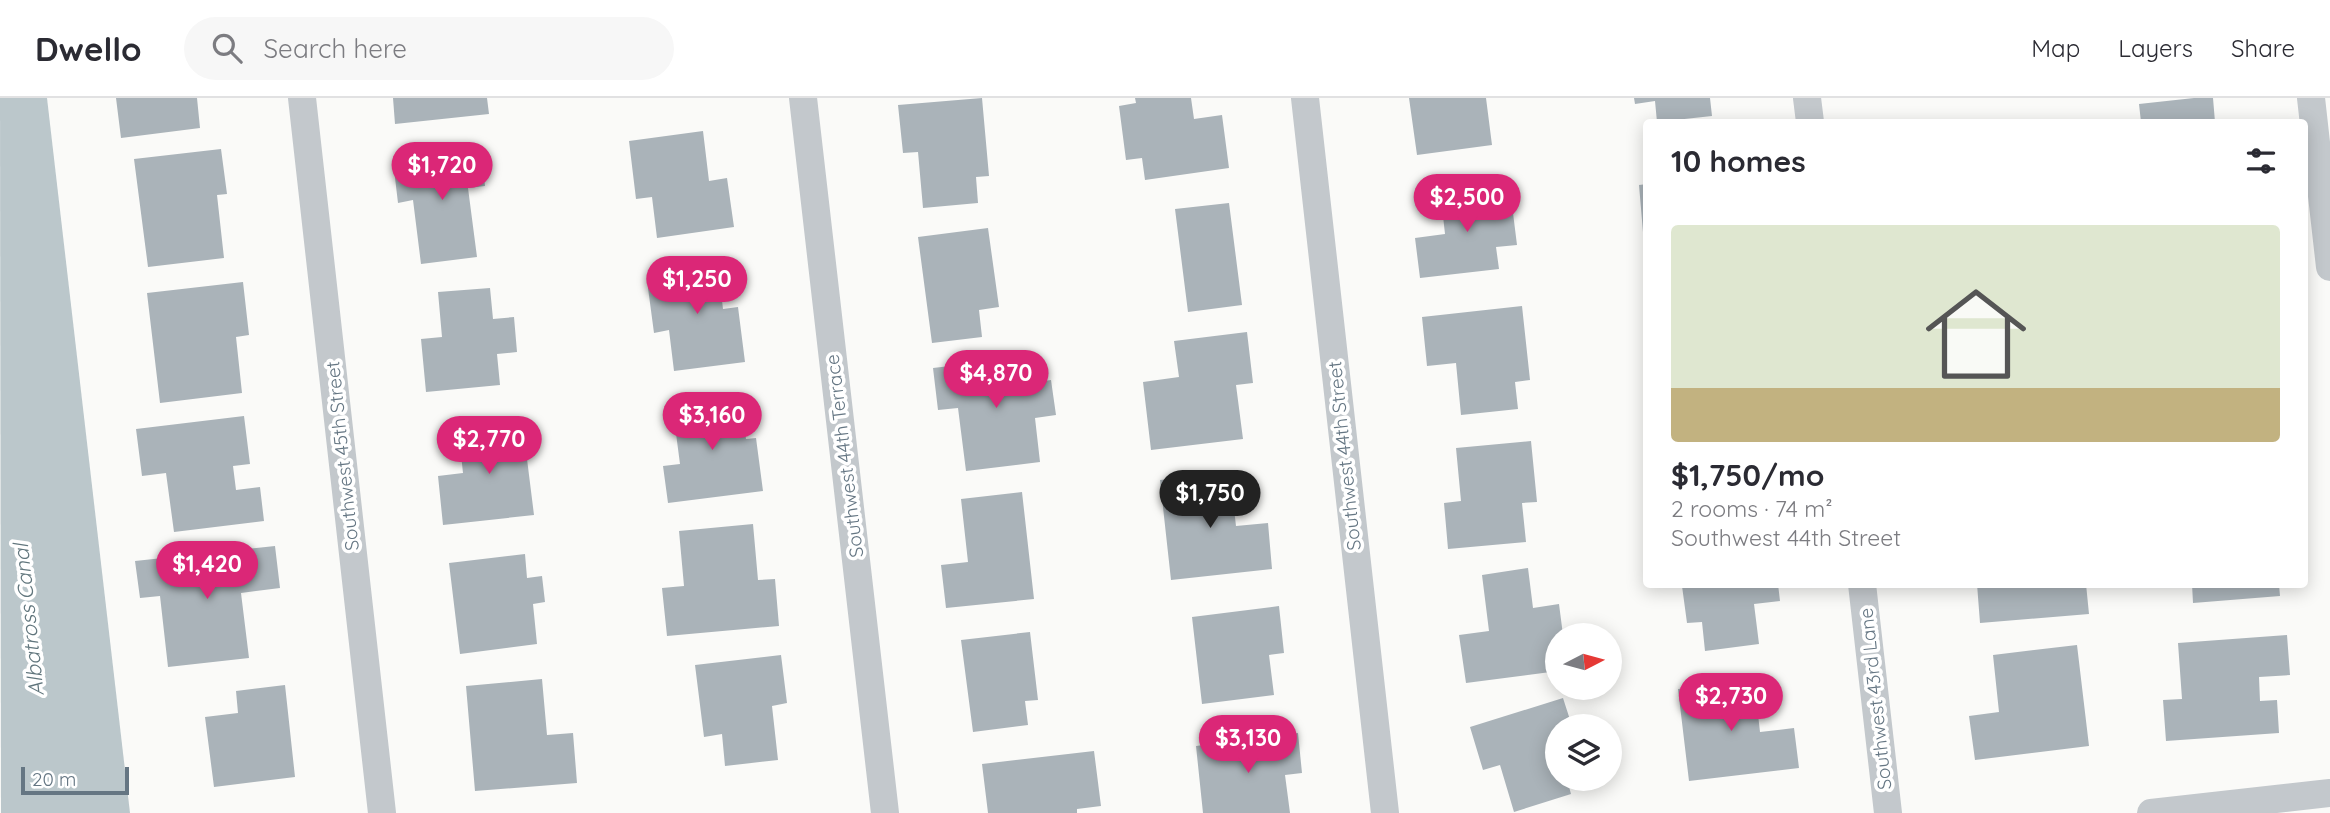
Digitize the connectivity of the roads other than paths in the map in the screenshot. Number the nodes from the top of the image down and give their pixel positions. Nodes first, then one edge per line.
1 (302, 98) edge
2 (803, 98) edge
3 (1305, 98) edge
4 (1807, 98) edge
5 (2311, 98) edge
6 (1810, 119) edge
7 (2330, 267) edge
8 (1862, 588) edge
9 (2330, 793) edge
10 (382, 813) edge
11 (885, 813) edge
12 (1385, 813) edge
13 (1888, 813) edge
14 (2151, 813) edge

1 - 10 street, Southwest 45th Street
2 - 11 street, Southwest 44th Terrace
3 - 12 street, Southwest 44th Street
4 - 6 street
5 - 7 street
8 - 13 street, Southwest 43rd Lane
9 - 14 street

